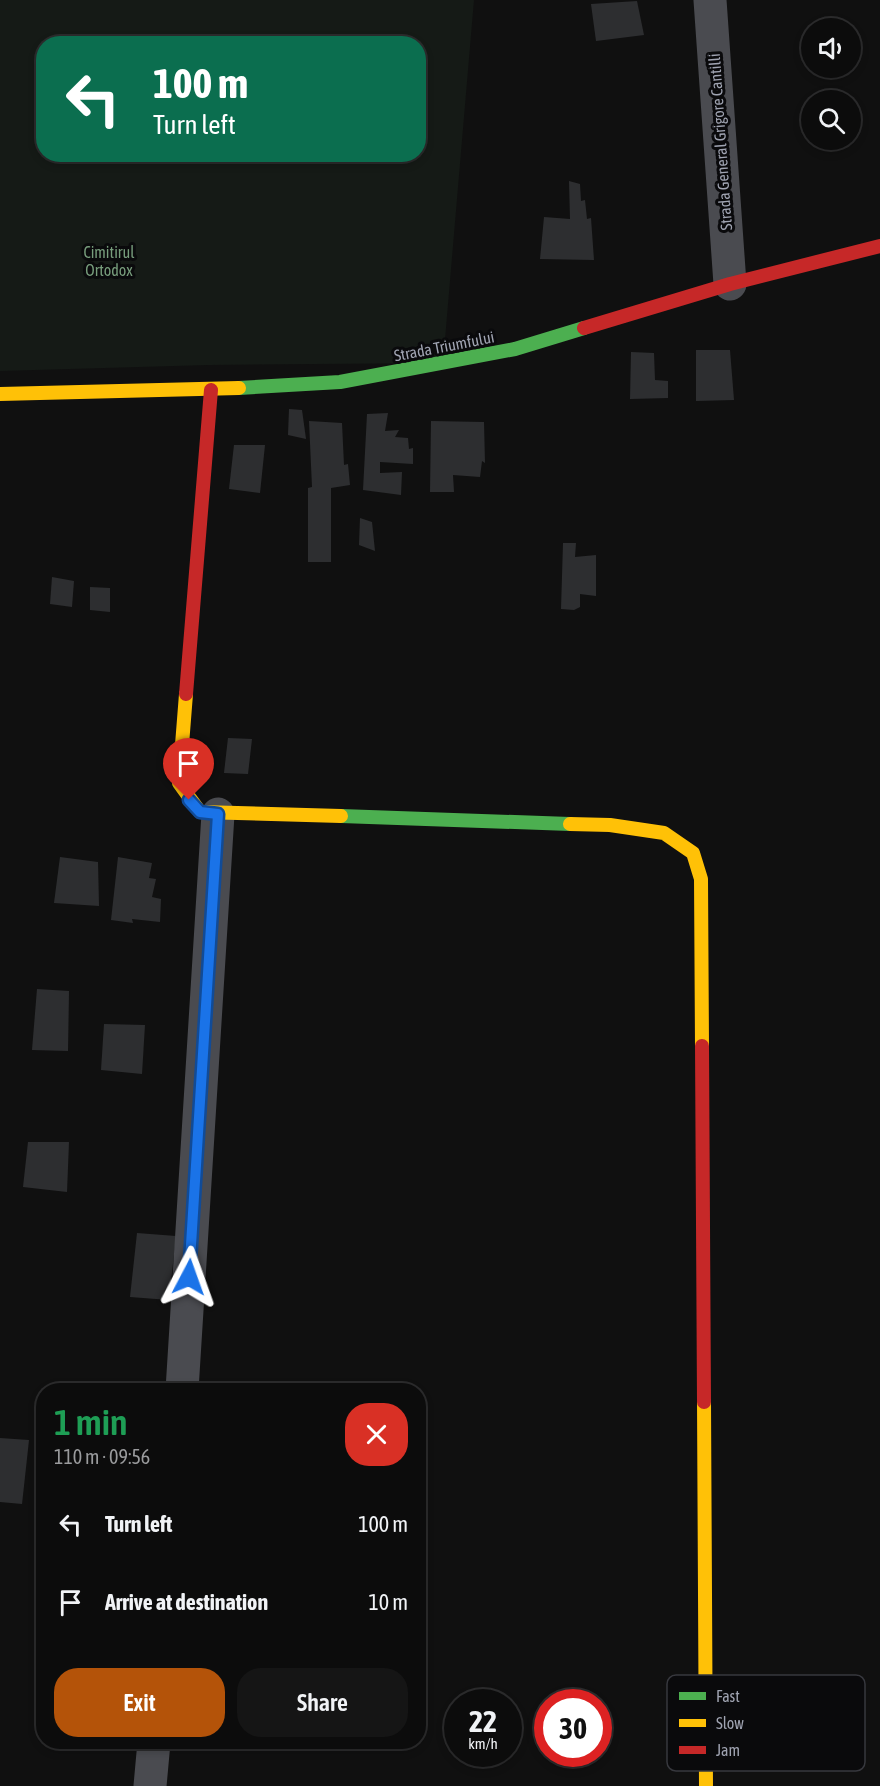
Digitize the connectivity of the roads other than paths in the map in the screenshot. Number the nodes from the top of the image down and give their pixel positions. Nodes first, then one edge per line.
1 (710, 0) edge
2 (880, 246) edge
3 (730, 284) junction
4 (211, 390) junction
5 (0, 394) edge
6 (218, 814) junction
7 (182, 1383) edge
8 (705, 1675) edge
9 (153, 1749) edge
10 (706, 1771) edge
11 (150, 1786) edge
12 (706, 1786) edge

1 - 3 street, Strada General Grigore Cantilli
2 - 3 street, Strada Triumfului
3 - 4 street, Strada Triumfului
4 - 5 street, Strada Triumfului
4 - 6 street
6 - 7 street
6 - 8 street
9 - 11 street
10 - 12 street

